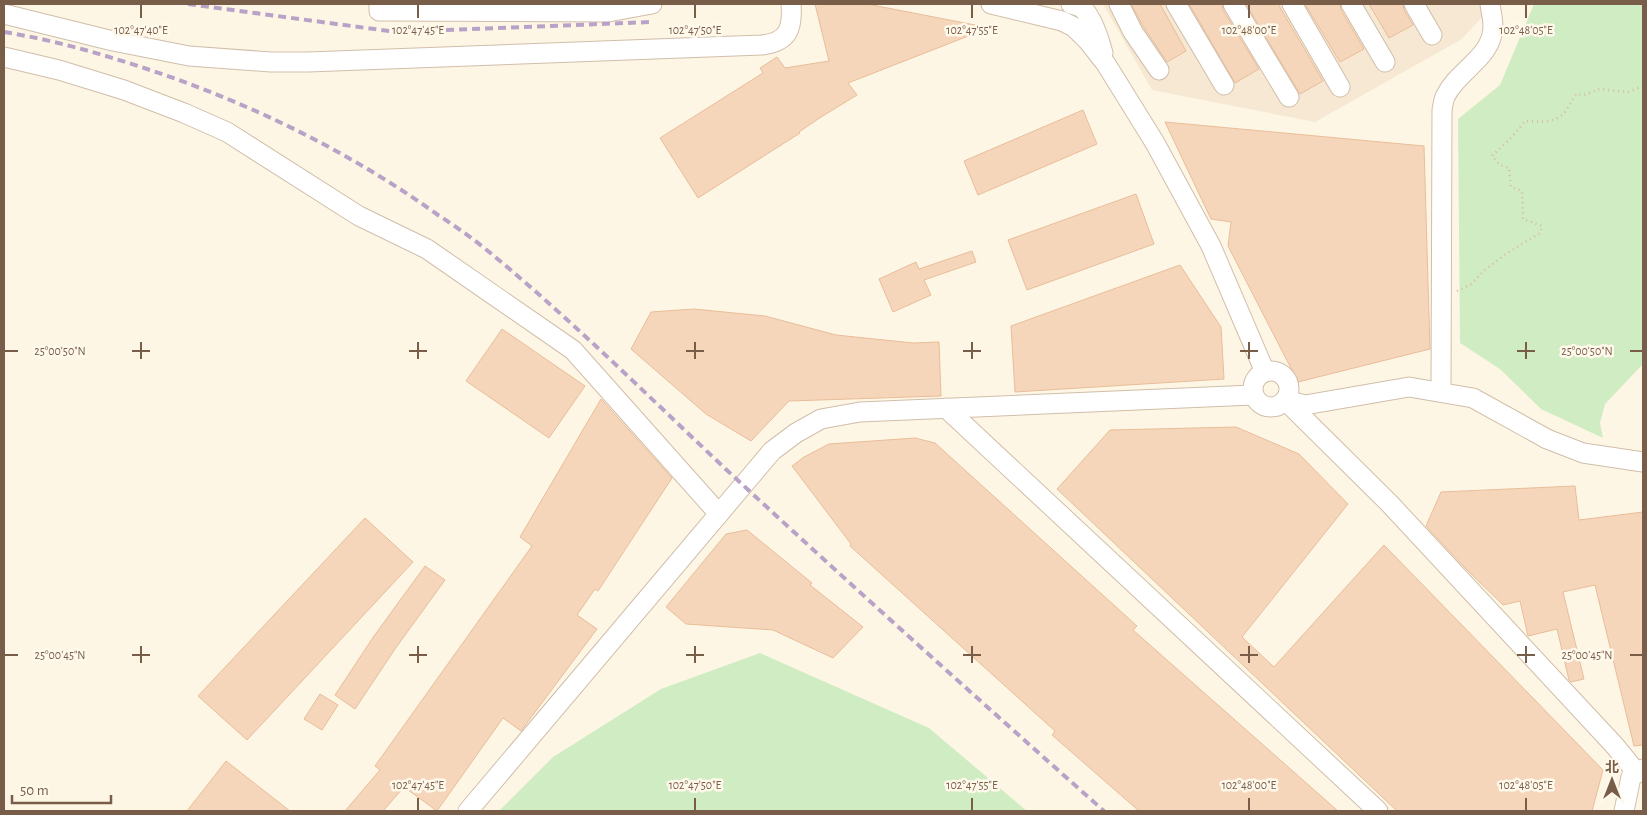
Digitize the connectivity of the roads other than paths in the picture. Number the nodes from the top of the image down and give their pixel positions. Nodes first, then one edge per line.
1 (379, 4) edge
2 (652, 4) edge
3 (791, 4) edge
4 (990, 4) edge
5 (1070, 4) edge
6 (1119, 4) edge
7 (1176, 4) edge
8 (1233, 4) edge
9 (1292, 4) edge
10 (1351, 4) edge
11 (1414, 4) edge
12 (1490, 4) edge
13 (608, 8) edge
14 (4, 14) edge
15 (1432, 35) dead end
16 (4, 57) edge
17 (1385, 62) dead end
18 (1106, 64) junction
19 (1159, 70) dead end
20 (1224, 85) dead end
21 (1340, 87) dead end
22 (1289, 97) dead end
23 (1265, 372) junction
24 (1441, 392) junction
25 (1253, 395) junction
26 (1285, 400) junction
27 (946, 408) junction
28 (1643, 462) edge
29 (719, 514) junction
30 (1640, 771) edge
31 (468, 811) edge
32 (1378, 811) edge
33 (1624, 811) edge

1 - 13 street
2 - 13 street
3 - 14 street
4 - 18 street
5 - 18 street
6 - 19 street
7 - 20 street
8 - 22 street
9 - 21 street
10 - 17 street
11 - 15 street
12 - 24 street
16 - 29 street
18 - 23 street
23 - 25 street
23 - 26 street
24 - 26 street
24 - 28 street
25 - 26 street
25 - 27 street
26 - 30 street
27 - 29 street
27 - 32 street
29 - 31 street
30 - 33 street

